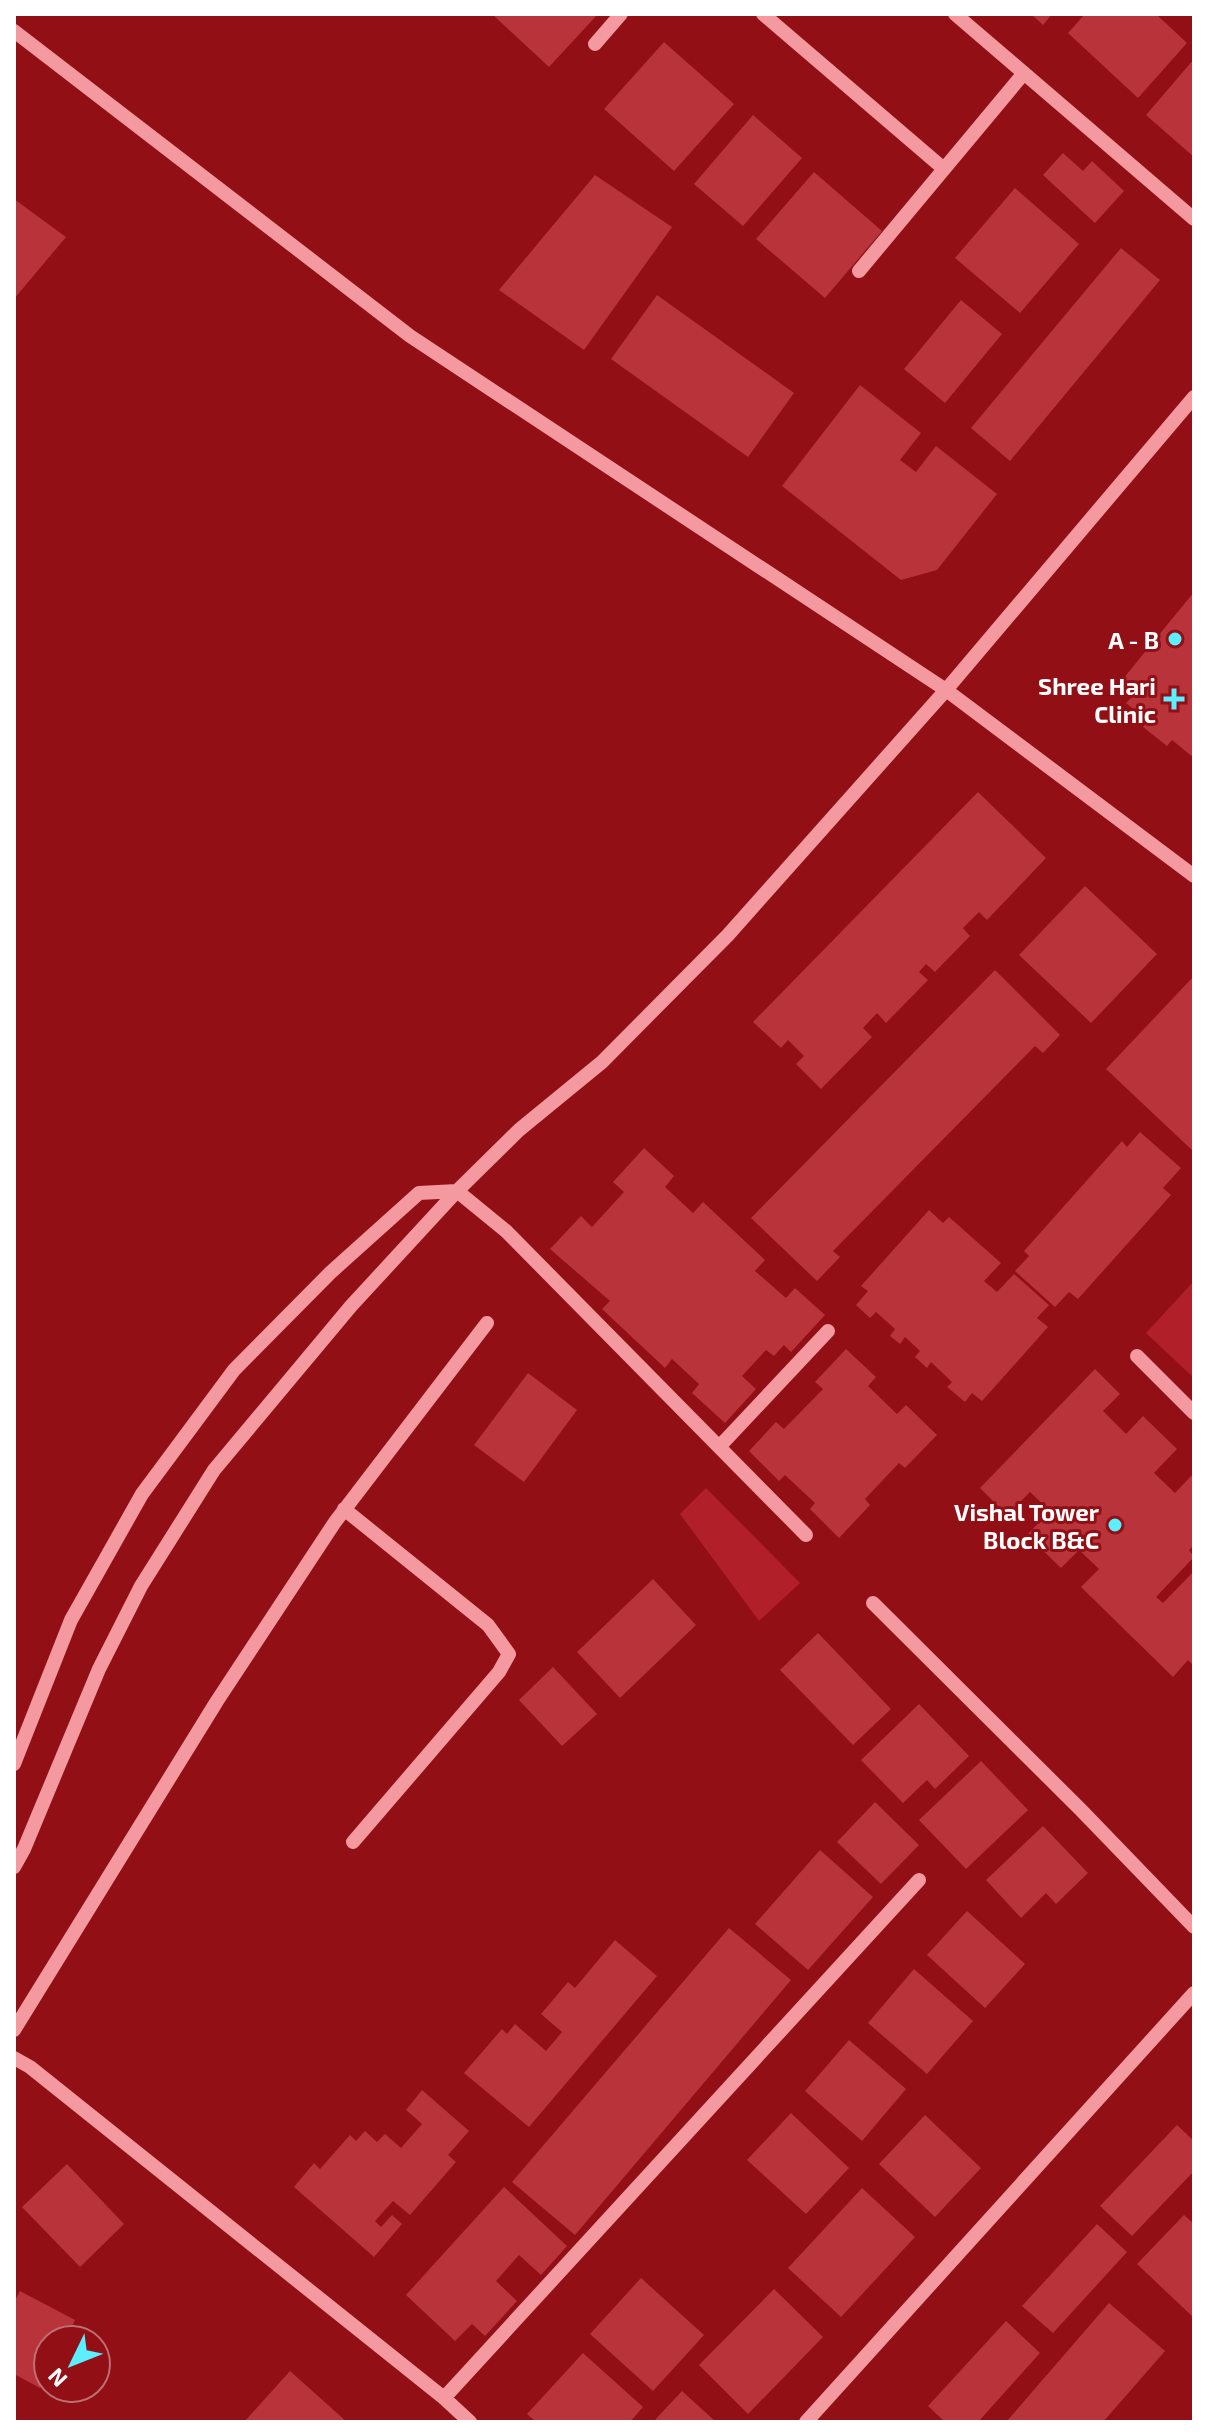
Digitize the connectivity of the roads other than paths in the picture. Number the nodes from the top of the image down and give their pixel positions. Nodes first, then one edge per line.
1 (621, 14) edge
2 (763, 14) edge
3 (955, 14) edge
4 (14, 31) edge
5 (595, 44) dead end
6 (1024, 73) junction
7 (944, 169) junction
8 (1194, 219) edge
9 (859, 271) dead end
10 (1194, 397) edge
11 (946, 690) junction
12 (1194, 876) edge
13 (457, 1191) junction
14 (487, 1323) dead end
15 (828, 1331) dead end
16 (1137, 1356) dead end
17 (1194, 1413) edge
18 (719, 1447) junction
19 (344, 1509) junction
20 (806, 1535) dead end
21 (873, 1603) dead end
22 (14, 1764) edge
23 (353, 1842) dead end
24 (14, 1867) edge
25 (919, 1880) dead end
26 (1194, 1927) edge
27 (1194, 1993) edge
28 (14, 2030) edge
29 (14, 2058) edge
30 (444, 2398) junction
31 (470, 2422) edge
32 (806, 2422) edge

1 - 5 street
2 - 7 street
3 - 6 street
4 - 11 street
6 - 7 street
6 - 8 street
7 - 9 street
10 - 11 street
11 - 12 street
11 - 13 street
13 - 18 street
13 - 22 street
13 - 24 street
14 - 19 street
15 - 18 street
16 - 17 street
18 - 20 street
19 - 23 street
19 - 28 street
21 - 26 street
25 - 30 street
27 - 32 street
29 - 30 street
30 - 31 street

